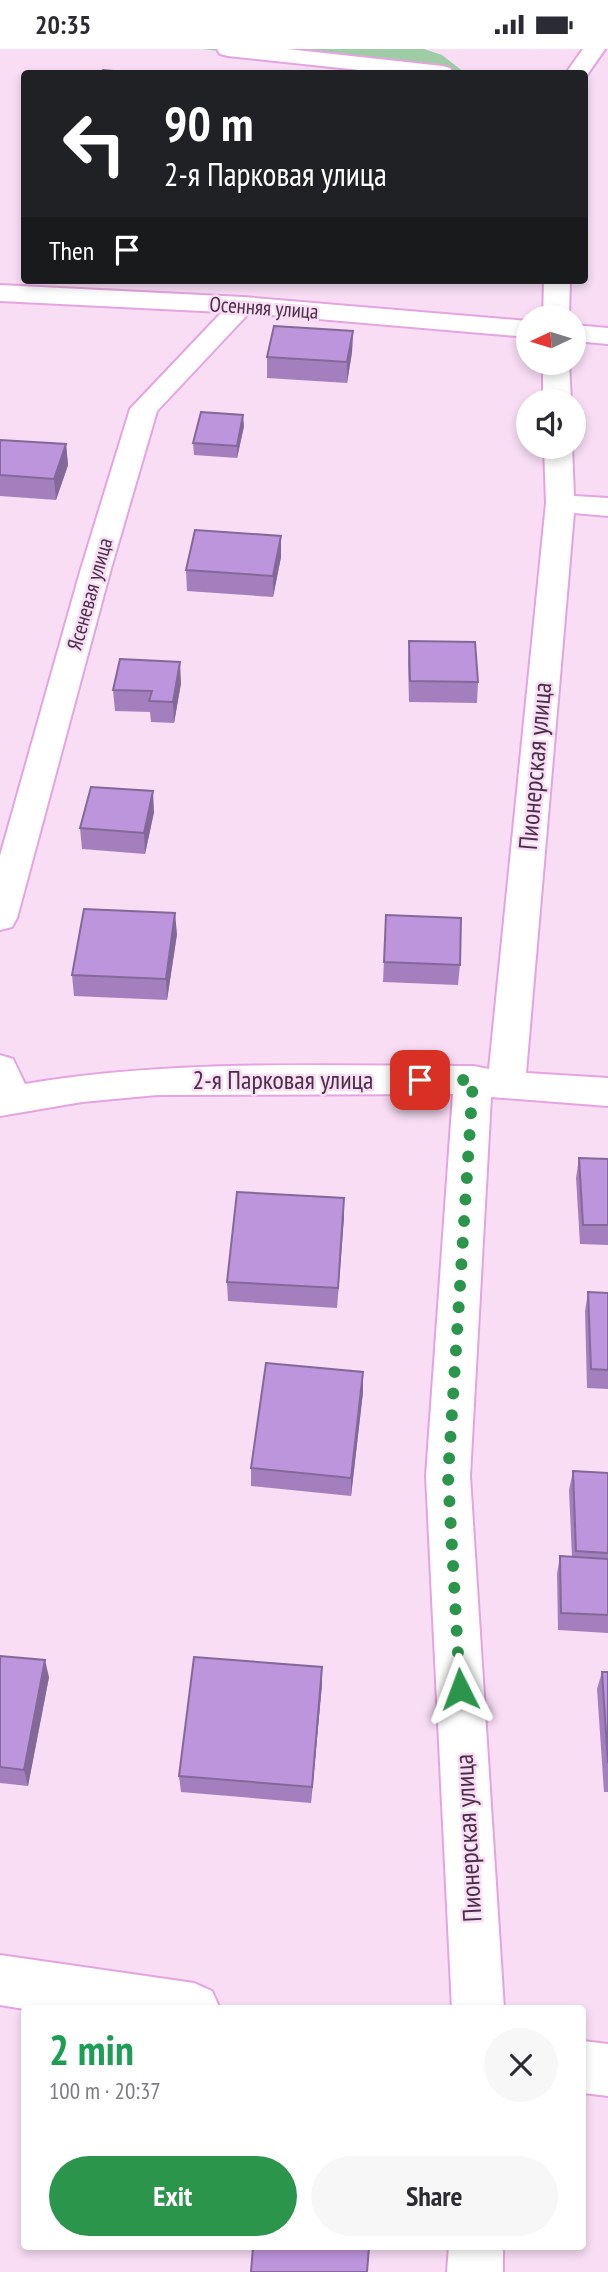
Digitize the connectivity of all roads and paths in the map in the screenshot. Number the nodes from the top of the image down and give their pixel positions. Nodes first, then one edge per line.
1 (228, 49) edge
2 (594, 49) edge
3 (415, 70) edge
4 (579, 70) edge
5 (557, 284) edge
6 (0, 293) edge
7 (243, 305) junction
8 (556, 305) edge
9 (516, 328) edge
10 (586, 334) edge
11 (608, 336) edge
12 (558, 459) edge
13 (559, 503) junction
14 (608, 507) edge
15 (0, 918) edge
16 (490, 1083) junction
17 (4, 1090) edge
18 (608, 1092) edge
19 (0, 1980) edge
20 (167, 2005) edge
21 (478, 2005) edge
22 (586, 2067) edge
23 (608, 2070) edge
24 (475, 2250) edge
25 (475, 2272) edge

1 - 3 street
2 - 4 street
5 - 8 street
6 - 7 street, Осенняя улица
7 - 9 street, Осенняя улица
7 - 15 street, Ясеневая улица
10 - 11 street
12 - 13 street, Пионерская улица
13 - 14 street
13 - 16 street, Пионерская улица
16 - 17 street, 2-я Парковая улица
16 - 18 street, 2-я Парковая улица
16 - 21 street, Пионерская улица
19 - 20 street
22 - 23 street
24 - 25 street

